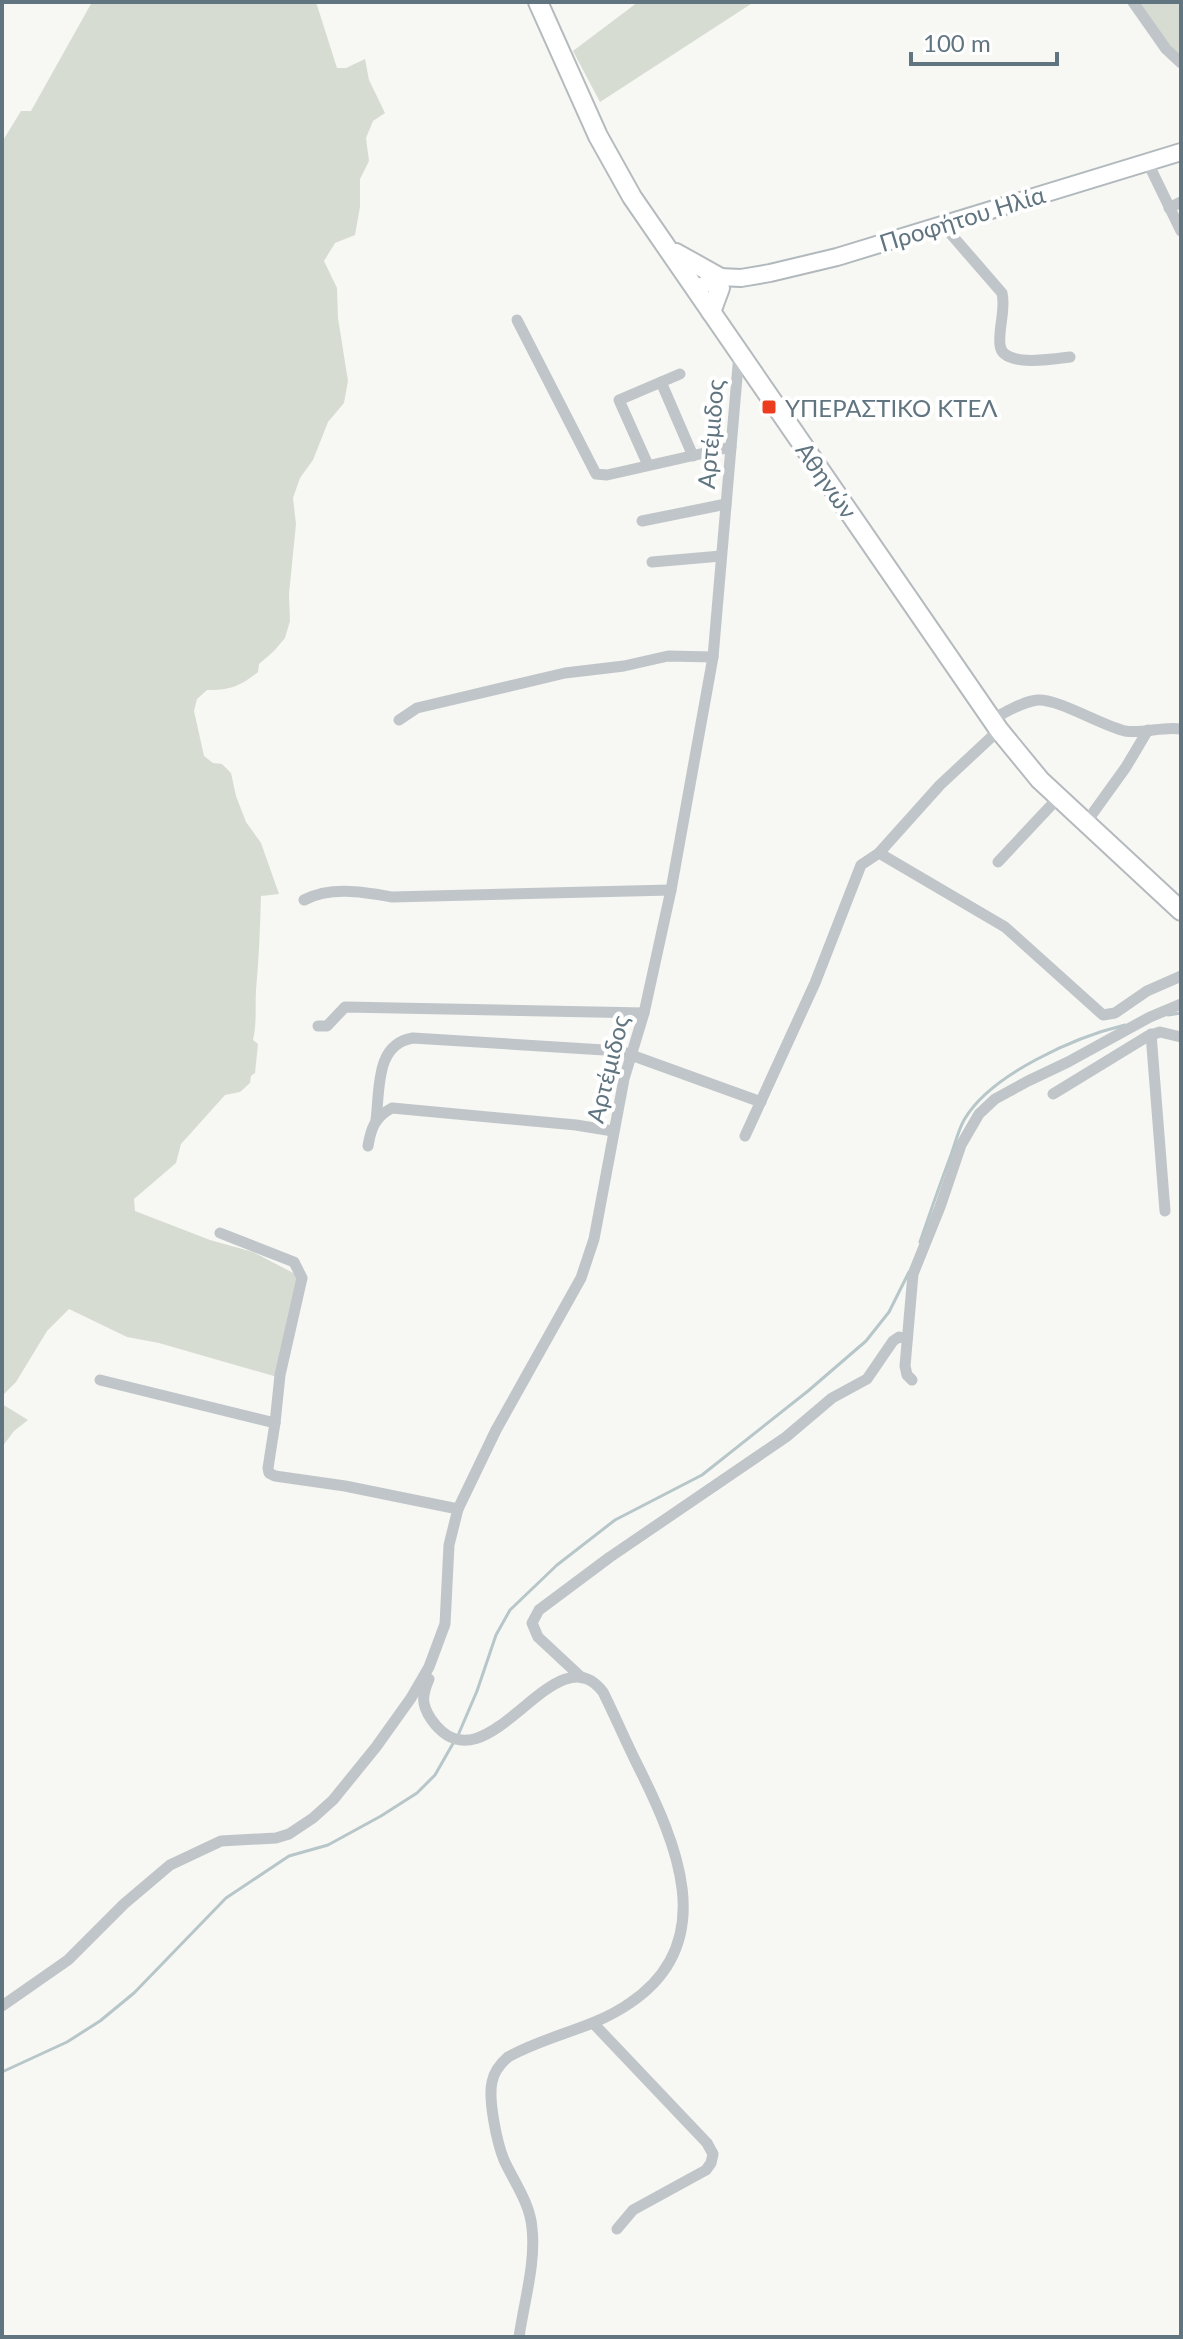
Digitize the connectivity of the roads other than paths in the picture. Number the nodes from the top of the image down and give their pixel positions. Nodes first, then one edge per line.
1 (538, 2) edge
2 (1133, 2) edge
3 (1181, 63) edge
4 (1181, 152) edge
5 (1147, 161) junction
6 (1181, 202) edge
7 (1169, 208) junction
8 (943, 225) junction
9 (1181, 231) edge
10 (666, 246) junction
11 (720, 282) junction
12 (703, 300) junction
13 (517, 320) dead end
14 (739, 354) junction
15 (1070, 357) dead end
16 (680, 374) dead end
17 (661, 382) junction
18 (731, 447) junction
19 (693, 456) junction
20 (648, 465) junction
21 (726, 504) junction
22 (642, 521) dead end
23 (721, 556) junction
24 (652, 562) dead end
25 (713, 657) junction
26 (399, 720) dead end
27 (995, 725) junction
28 (1181, 729) edge
29 (1148, 730) junction
30 (1058, 798) junction
31 (1085, 824) junction
32 (879, 853) junction
33 (998, 862) dead end
34 (671, 890) junction
35 (304, 900) dead end
36 (1181, 911) edge
37 (1181, 976) edge
38 (1181, 1004) edge
39 (644, 1013) junction
40 (318, 1026) dead end
41 (1151, 1034) junction
42 (1181, 1037) edge
43 (631, 1054) junction
44 (1053, 1094) dead end
45 (761, 1102) junction
46 (376, 1120) junction
47 (613, 1131) junction
48 (745, 1136) dead end
49 (368, 1146) dead end
50 (1165, 1211) dead end
51 (220, 1233) dead end
52 (907, 1339) junction
53 (100, 1380) dead end
54 (912, 1380) dead end
55 (275, 1423) junction
56 (458, 1509) junction
57 (442, 1637) junction
58 (582, 1678) junction
59 (2, 2006) edge
60 (593, 2023) junction
61 (617, 2229) dead end
62 (519, 2337) edge

1 - 10 main road, Αθηνών
2 - 3 street
4 - 5 street, Προφήτου Ηλία
5 - 7 street
5 - 8 street, Προφήτου Ηλία
6 - 7 street
7 - 9 street
8 - 11 street, Προφήτου Ηλία
8 - 15 street
10 - 11 main road
10 - 12 main road, Αθηνών
11 - 12 main road
11 - 12 street
12 - 14 main road, Αθηνών
13 - 20 street
14 - 18 street, Αρτέμιδος
14 - 27 main road, Αθηνών
16 - 17 street
17 - 19 street
17 - 20 street
18 - 19 street
18 - 21 street, Αρτέμιδος
19 - 20 street
21 - 22 street
21 - 23 street, Αρτέμιδος
23 - 24 street
23 - 25 street, Αρτέμιδος
25 - 26 street
25 - 34 street, Αρτέμιδος
27 - 29 street
27 - 30 main road, Αθηνών
27 - 32 street
28 - 29 street
29 - 31 street
30 - 31 main road, Αθηνών
30 - 33 street
31 - 36 main road, Αθηνών
32 - 37 street
32 - 45 street
34 - 35 street
34 - 39 street, Αρτέμιδος
38 - 52 street
39 - 40 street
39 - 43 street, Αρτέμιδος
41 - 42 street
41 - 44 street
41 - 50 street
43 - 45 street
43 - 46 street
43 - 47 street, Αρτέμιδος
45 - 48 street
46 - 47 street
46 - 49 street
47 - 56 street, Αρτέμιδος
51 - 55 street
52 - 54 street
52 - 58 street
53 - 55 street
55 - 56 street
56 - 57 street, Αρτέμιδος
57 - 58 street
57 - 59 street, Αρτέμιδος
58 - 60 street
60 - 61 street
60 - 62 street

